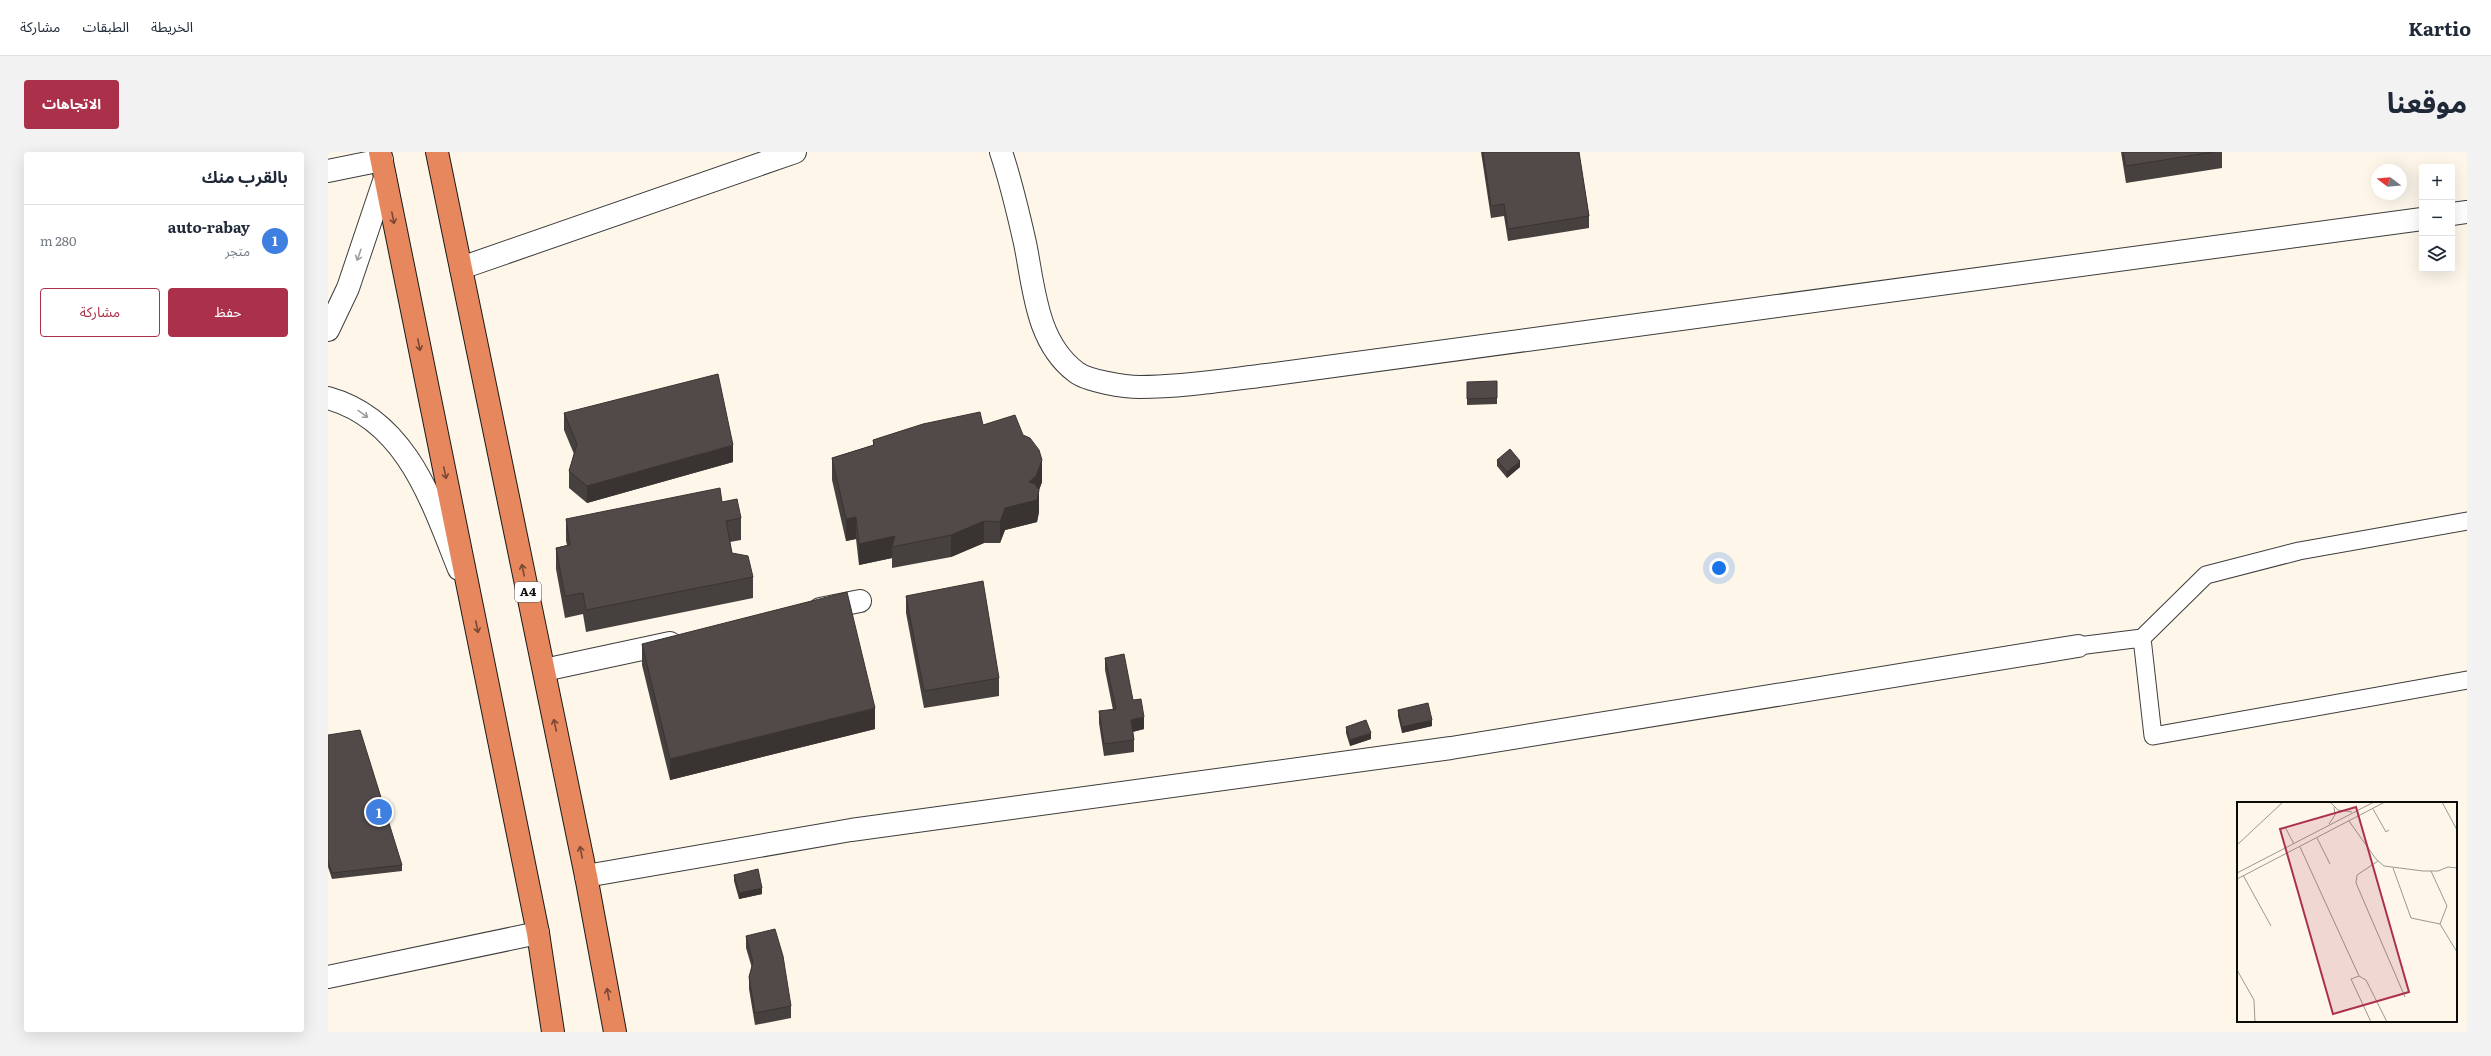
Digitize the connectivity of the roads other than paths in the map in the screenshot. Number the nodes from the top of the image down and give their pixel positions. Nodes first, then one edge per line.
1 (437, 152) edge
2 (795, 152) edge
3 (1001, 152) edge
4 (382, 163) edge
5 (328, 171) edge
6 (2467, 212) edge
7 (2455, 214) edge
8 (2419, 219) edge
9 (461, 268) junction
10 (328, 330) edge
11 (328, 398) edge
12 (2467, 521) edge
13 (860, 601) dead end
14 (472, 602) junction
15 (801, 612) edge
16 (2142, 638) junction
17 (687, 639) edge
18 (2078, 646) joint
19 (544, 670) junction
20 (2467, 680) edge
21 (586, 876) junction
22 (538, 933) junction
23 (328, 977) edge
24 (553, 1032) edge
25 (615, 1032) edge

1 - 9 highway, A4
2 - 9 street
3 - 8 street
4 - 5 street
4 -> 10 street
4 -> 14 highway
6 - 7 street
19 -> 9 highway, A4
11 -> 14 street
12 - 16 lane
13 - 15 street
14 -> 22 highway
16 - 18 lane
16 - 20 lane
17 - 19 street
18 - 21 street
21 -> 19 highway, A4
25 -> 21 highway, A4
22 - 23 street
22 - 24 highway

